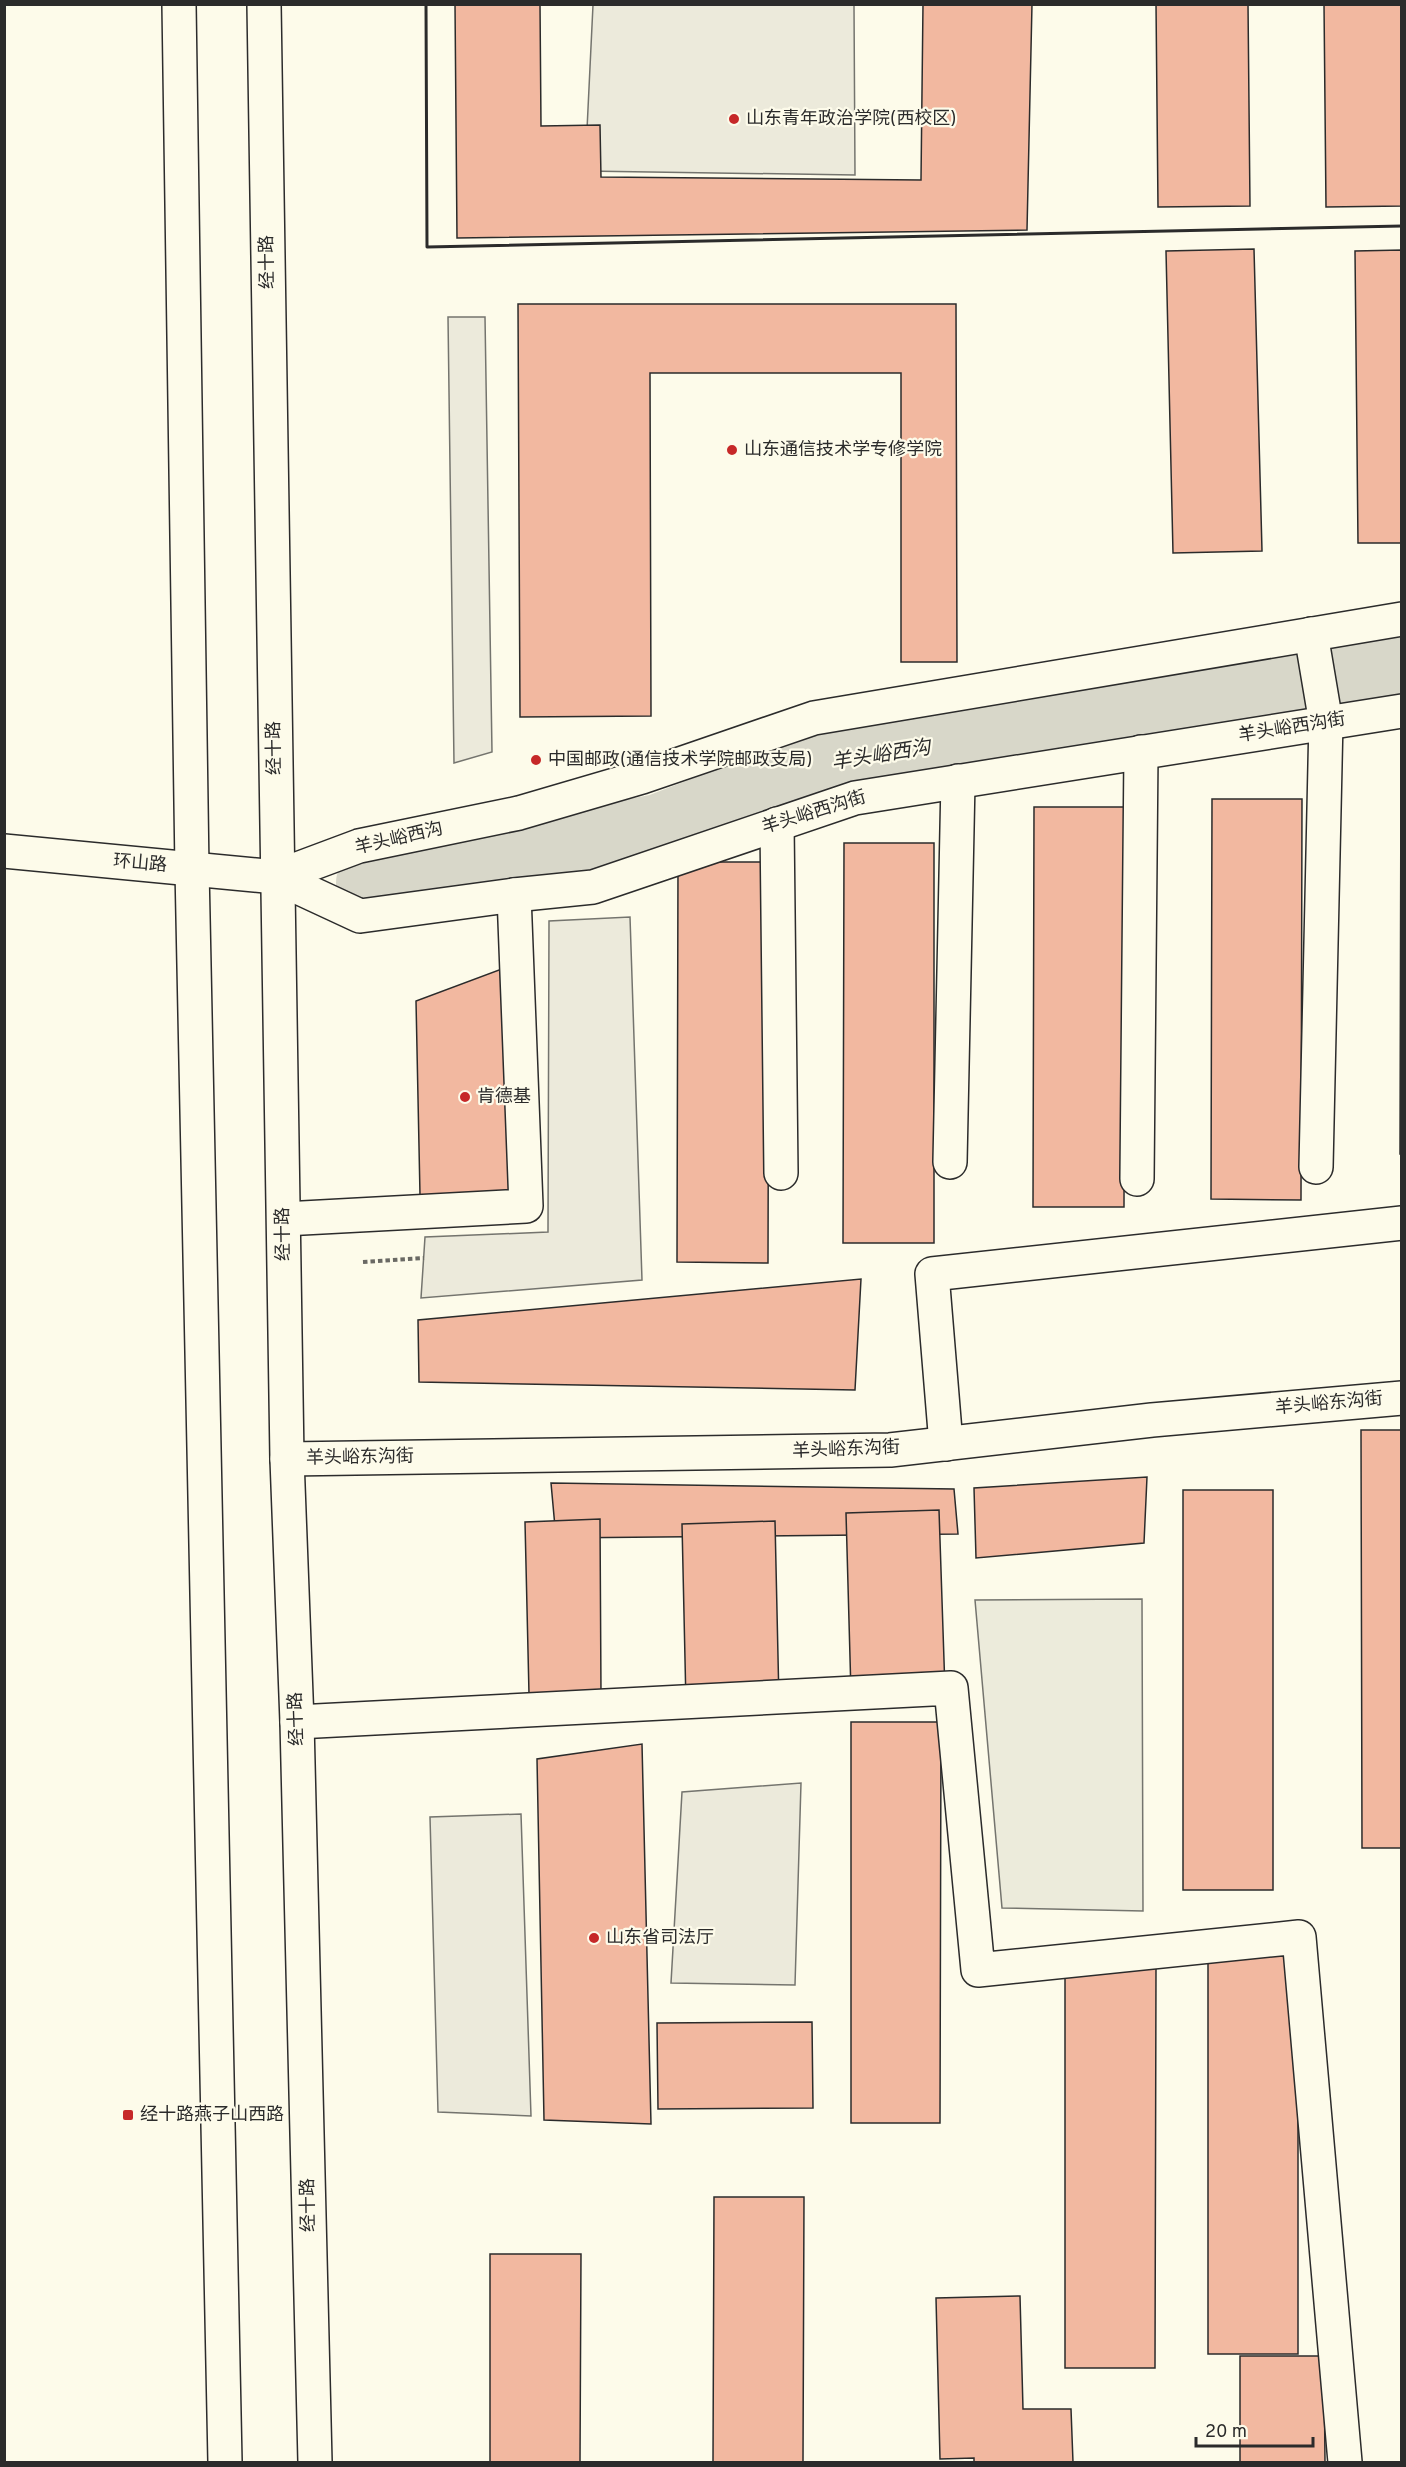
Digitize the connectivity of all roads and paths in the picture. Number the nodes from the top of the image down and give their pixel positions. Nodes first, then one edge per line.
1 (179, 4) edge
2 (264, 4) edge
3 (1401, 619) edge
4 (1311, 636) junction
5 (1401, 711) edge
6 (1326, 721) junction
7 (1141, 752) junction
8 (958, 781) junction
9 (777, 824) junction
10 (4, 851) edge
11 (192, 869) junction
12 (276, 877) junction
13 (514, 895) junction
14 (950, 1162) dead end
15 (1316, 1167) dead end
16 (781, 1173) dead end
17 (1137, 1179) dead end
18 (284, 1219) junction
19 (1401, 1223) edge
20 (424, 1258) dead end
21 (363, 1262) dead end
22 (1401, 1398) edge
23 (946, 1444) junction
24 (287, 1459) junction
25 (297, 1722) junction
26 (225, 2463) edge
27 (315, 2463) edge
28 (1345, 2463) edge

1 - 11 main road
2 - 12 main road, 经十路
3 - 4 main road, 羊头峪西沟
4 - 6 main road
4 - 12 main road, 羊头峪西沟
5 - 6 main road, 羊头峪西沟街
6 - 7 main road, 羊头峪西沟街
6 - 15 main road
7 - 8 main road, 羊头峪西沟街
7 - 17 main road
8 - 9 main road, 羊头峪西沟街
8 - 14 main road
9 - 13 main road, 羊头峪西沟街
9 - 16 main road
10 - 11 main road, 环山路
11 - 12 main road, 环山路
11 - 26 main road
12 - 13 main road, 羊头峪西沟街
12 - 18 main road, 经十路
13 - 18 main road
18 - 24 main road, 经十路
19 - 23 main road
20 - 21 path
22 - 23 main road, 羊头峪东沟街
23 - 24 main road, 羊头峪东沟街
24 - 25 main road, 经十路
25 - 27 main road, 经十路
25 - 28 main road

